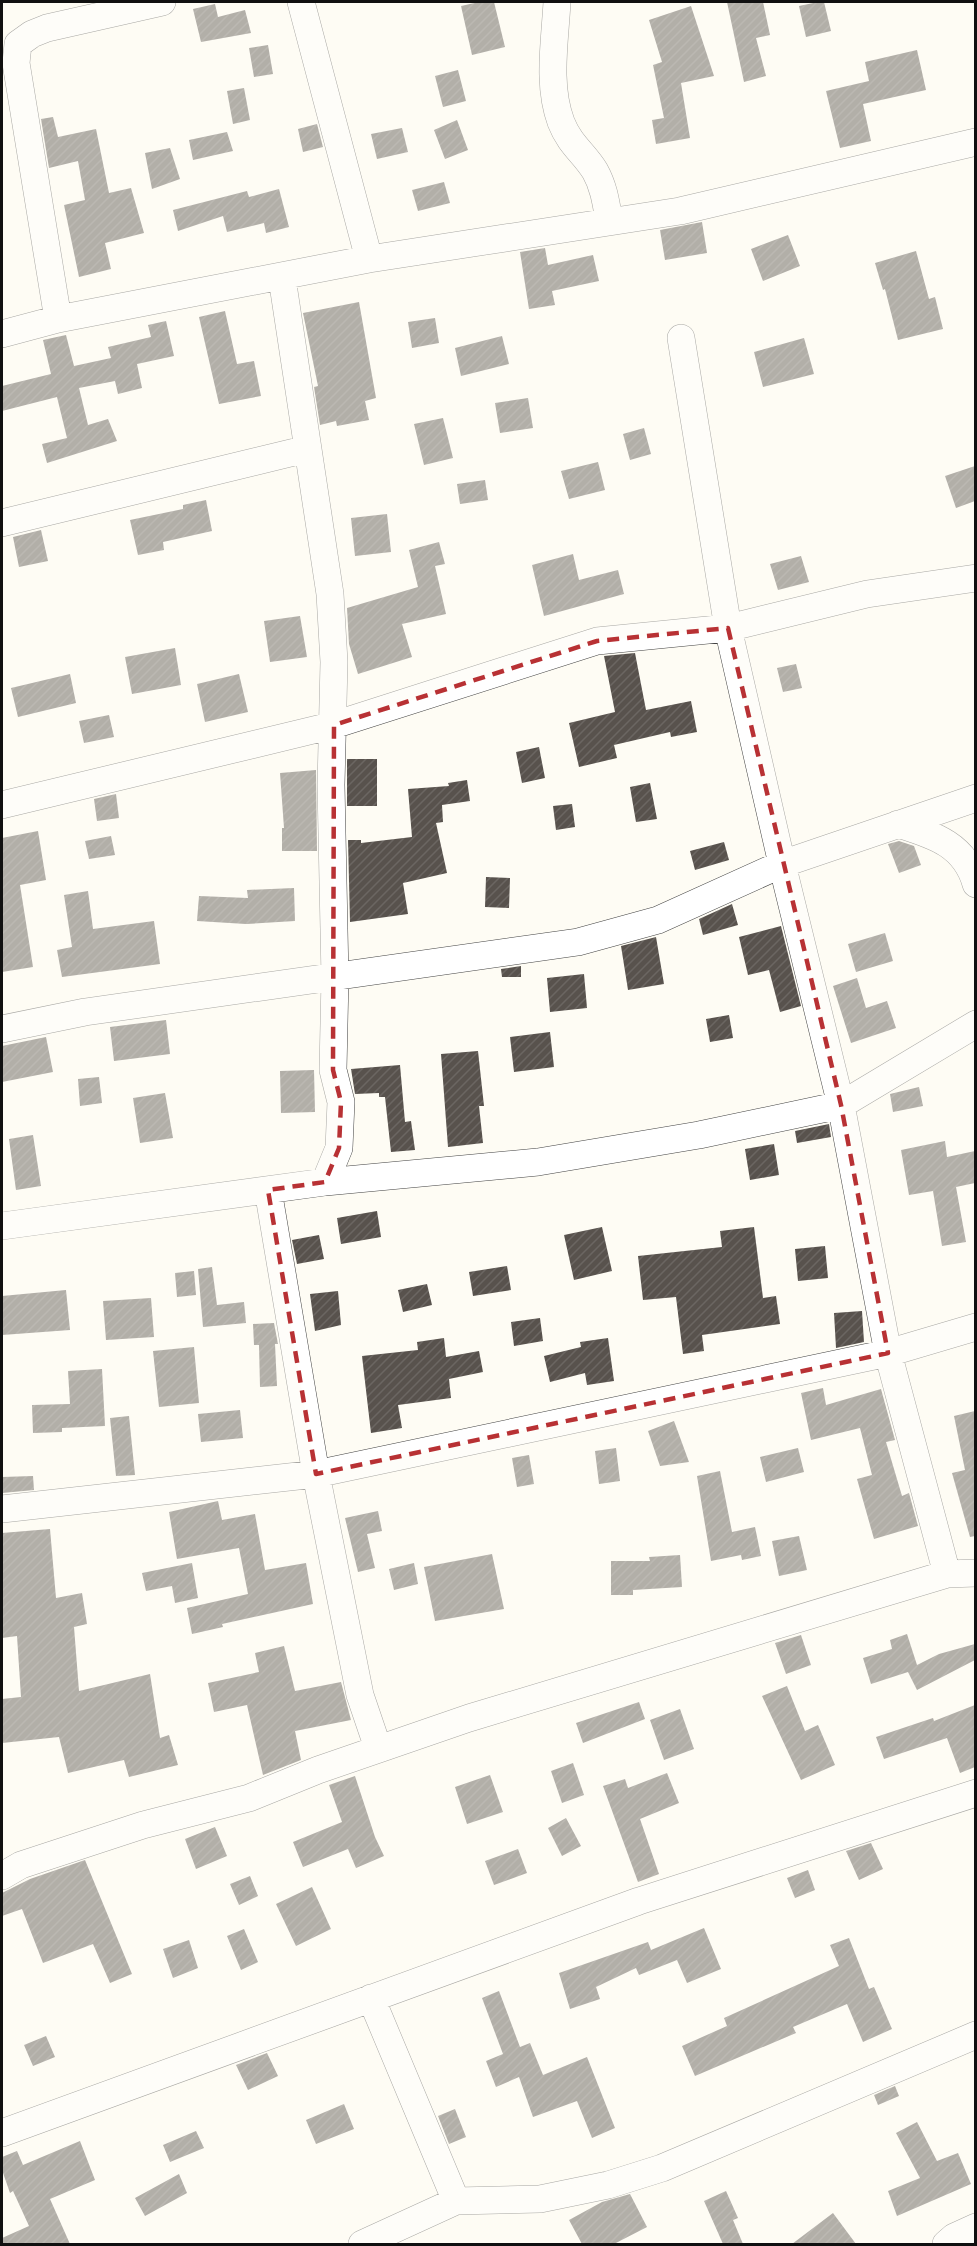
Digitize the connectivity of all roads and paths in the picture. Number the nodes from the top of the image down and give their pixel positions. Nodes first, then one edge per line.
1 (162, 2) edge
2 (301, 2) edge
3 (557, 2) edge
4 (77, 10) edge
5 (12, 41) edge
6 (975, 142) edge
7 (609, 220) junction
8 (369, 259) junction
9 (282, 278) junction
10 (58, 319) junction
11 (2, 334) edge
12 (681, 338) dead end
13 (307, 449) junction
14 (2, 523) edge
15 (975, 578) edge
16 (728, 628) junction
17 (334, 725) junction
18 (975, 798) edge
19 (2, 805) edge
20 (898, 824) junction
21 (782, 864) junction
22 (975, 884) edge
23 (335, 978) junction
24 (975, 1024) edge
25 (2, 1029) edge
26 (842, 1105) junction
27 (325, 1182) junction
28 (268, 1190) junction
29 (2, 1226) edge
30 (975, 1328) edge
31 (888, 1353) junction
32 (316, 1474) junction
33 (2, 1509) edge
34 (975, 1573) edge
35 (947, 1574) junction
36 (378, 1748) junction
37 (975, 1793) edge
38 (2, 1876) edge
39 (371, 1998) junction
40 (975, 2035) edge
41 (2, 2133) edge
42 (456, 2201) junction
43 (975, 2227) edge
44 (362, 2244) edge
45 (946, 2244) edge

1 - 4 street
2 - 8 street
3 - 7 street
4 - 5 street
5 - 10 street
6 - 7 street
7 - 8 street
8 - 9 street
9 - 10 street
9 - 13 street
10 - 11 street
12 - 16 street
13 - 14 street
13 - 17 street
15 - 16 street
16 - 17 street
16 - 21 street
17 - 19 street
17 - 23 street
18 - 20 street
20 - 21 street
20 - 22 street
21 - 23 street
21 - 26 street
23 - 25 street
23 - 27 street
24 - 26 street
26 - 27 street
26 - 31 street
27 - 28 street
28 - 29 street
28 - 32 street
30 - 31 street
31 - 32 street
31 - 35 street
32 - 33 street
32 - 36 street
34 - 35 street
35 - 36 street
36 - 38 street
37 - 39 street
39 - 41 street
39 - 42 street
40 - 42 street
42 - 44 street
43 - 45 street

